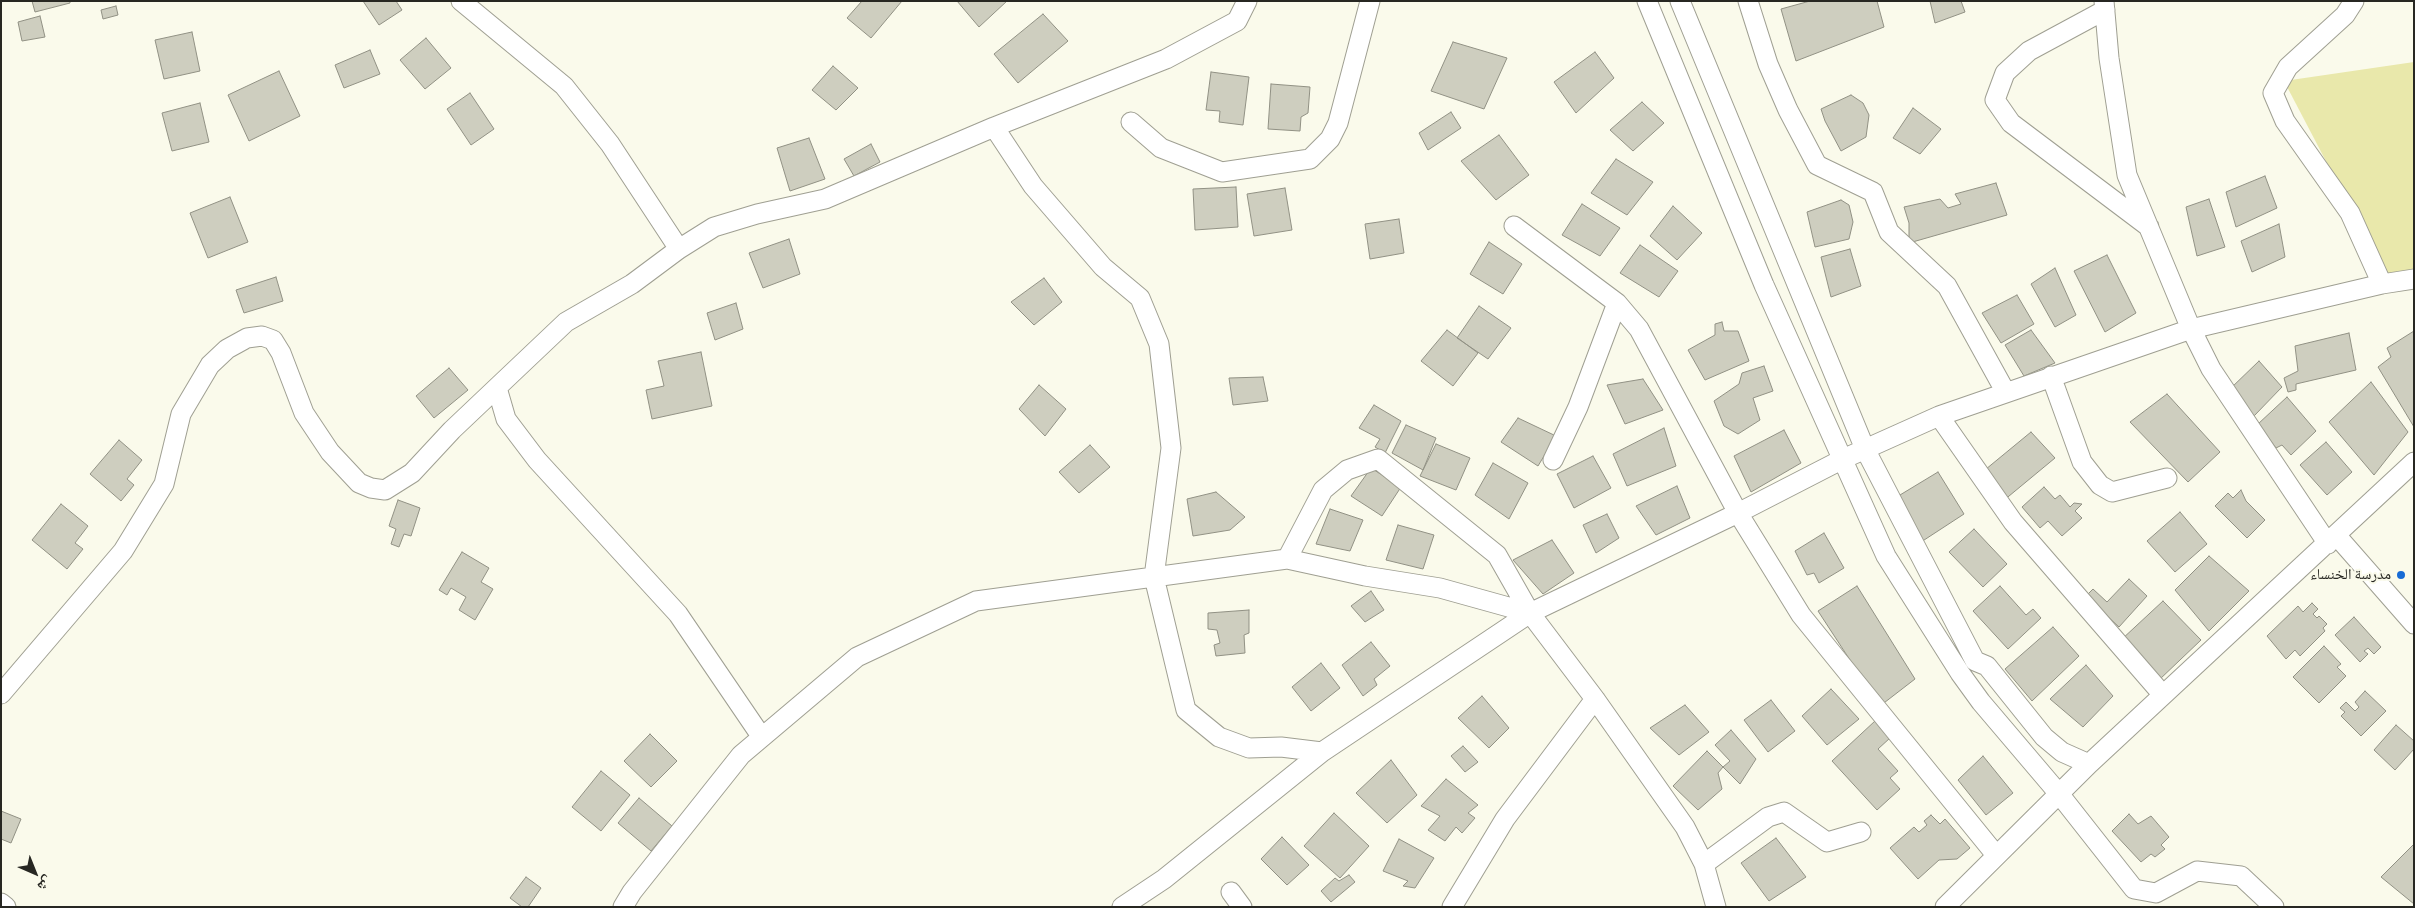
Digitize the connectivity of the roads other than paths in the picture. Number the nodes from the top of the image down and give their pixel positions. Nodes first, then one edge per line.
1 (461, 1) edge
2 (1247, 1) edge
3 (1370, 1) edge
4 (1647, 1) edge
5 (1680, 1) edge
6 (1748, 1) edge
7 (2354, 1) edge
8 (2105, 5) edge
9 (1131, 122) dead end
10 (994, 127) junction
11 (1514, 226) dead end
12 (2149, 227) junction
13 (679, 249) junction
14 (2414, 279) edge
15 (2382, 284) junction
16 (1617, 303) junction
17 (2191, 329) junction
18 (2051, 376) junction
19 (497, 388) junction
20 (2005, 391) junction
21 (1939, 416) junction
22 (1865, 449) junction
23 (1843, 459) junction
24 (1553, 460) dead end
25 (2414, 462) edge
26 (2167, 478) dead end
27 (1738, 513) junction
28 (2332, 539) junction
29 (1287, 559) junction
30 (1154, 577) junction
31 (1530, 613) junction
32 (2414, 624) edge
33 (1, 694) edge
34 (2163, 695) junction
35 (1595, 699) junction
36 (761, 736) junction
37 (1322, 752) junction
38 (2089, 764) junction
39 (2060, 795) junction
40 (1861, 832) dead end
41 (1996, 855) junction
42 (1704, 864) junction
43 (1, 903) edge
44 (1715, 906) edge
45 (6, 907) edge
46 (623, 907) edge
47 (1122, 907) edge
48 (1452, 907) edge
49 (1945, 907) edge
50 (2274, 907) edge

1 - 13 street
2 - 10 street
3 - 9 street
4 - 23 street
5 - 22 street
6 - 20 street
7 - 15 street
8 - 12 street
8 - 12 street
10 - 13 street
10 - 30 street
11 - 16 street
12 - 17 street
13 - 19 street
14 - 15 street
15 - 17 street
16 - 24 street
16 - 27 street
17 - 18 street
17 - 28 street
18 - 20 street
18 - 26 street
19 - 33 street
19 - 36 street
20 - 21 street
21 - 22 street
21 - 34 street
22 - 23 street
22 - 38 street
23 - 27 street
23 - 39 street
25 - 28 street
27 - 31 street
27 - 41 street
28 - 32 street
28 - 34 street
29 - 30 street
29 - 31 street
29 - 31 street
30 - 36 street
30 - 37 street
31 - 35 street
31 - 37 street
34 - 38 street
35 - 42 street
35 - 48 street
36 - 46 street
37 - 47 street
38 - 39 street
39 - 41 street
39 - 50 street
40 - 42 street
41 - 49 street
42 - 44 street
43 - 45 street

